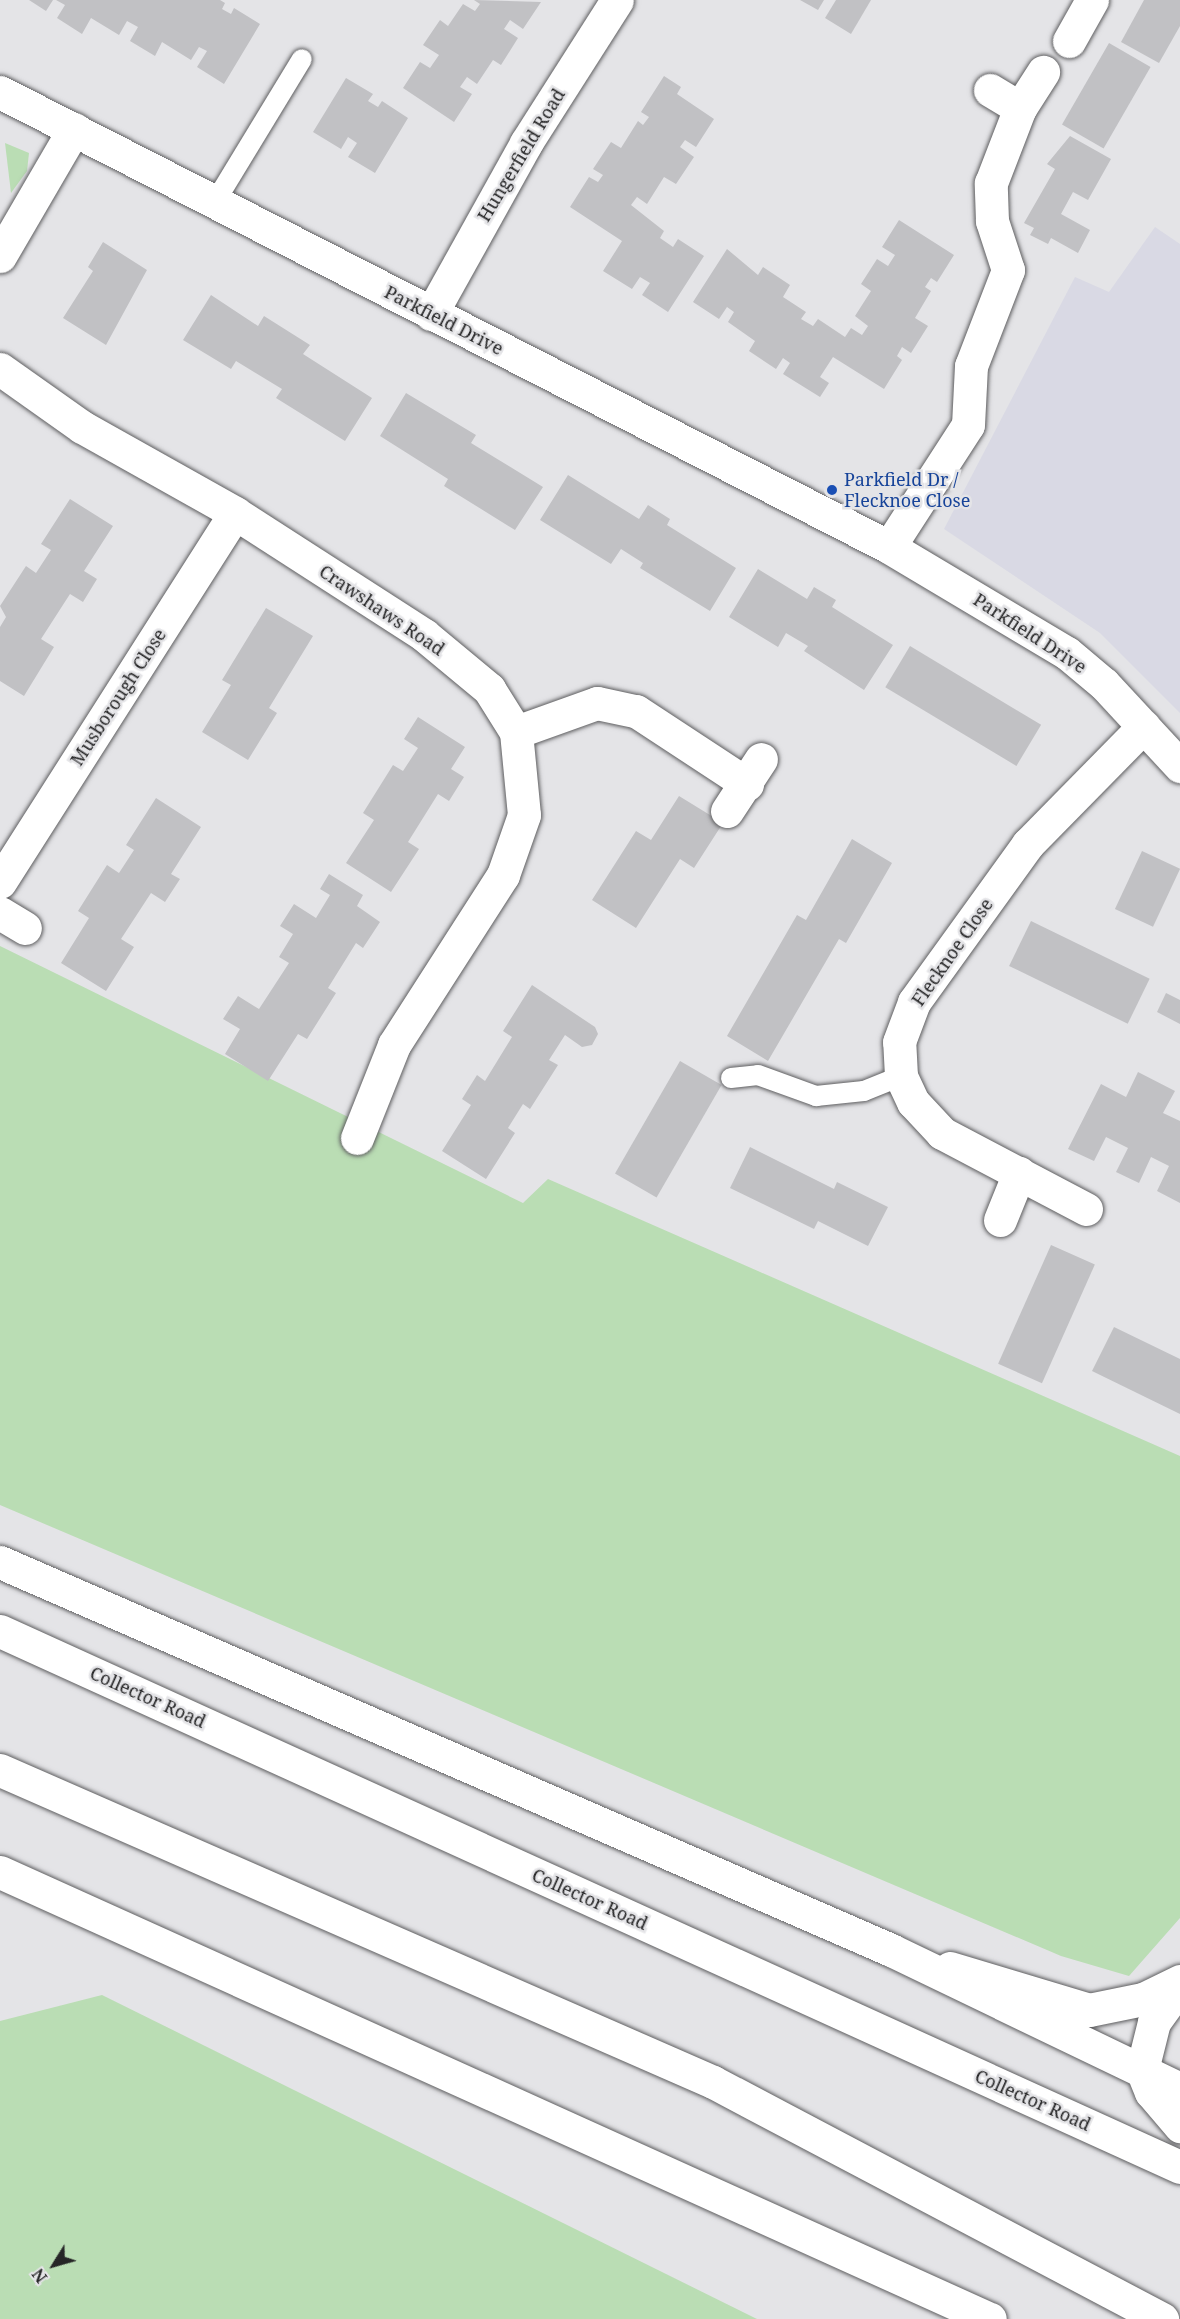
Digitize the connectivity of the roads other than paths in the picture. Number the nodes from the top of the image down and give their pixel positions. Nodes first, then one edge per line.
1 (617, 0) edge
2 (303, 60) dead end
3 (1043, 72) dead end
4 (990, 90) dead end
5 (0, 92) edge
6 (1020, 108) junction
7 (74, 129) junction
8 (215, 202) junction
9 (0, 256) edge
10 (431, 314) junction
11 (0, 369) edge
12 (235, 513) junction
13 (889, 547) junction
14 (1144, 726) junction
15 (516, 732) junction
16 (1180, 766) edge
17 (727, 811) dead end
18 (0, 882) edge
19 (901, 1076) junction
20 (731, 1078) dead end
21 (357, 1138) dead end
22 (1019, 1173) junction
23 (1086, 1209) dead end
24 (1000, 1220) dead end
25 (0, 1562) edge
26 (0, 1631) edge
27 (0, 1770) edge
28 (0, 1872) edge
29 (891, 1950) junction
30 (1180, 1981) edge
31 (1180, 1986) edge
32 (1142, 2070) junction
33 (1180, 2089) edge
34 (1180, 2126) edge
35 (1180, 2167) edge
36 (990, 2319) edge
37 (1162, 2319) edge

1 - 10 main road, Hungerfield Road
2 - 8 lane
3 - 6 main road
4 - 6 main road
5 - 7 main road, Parkfield Drive
6 - 13 main road
7 - 8 main road, Parkfield Drive
7 - 9 main road
8 - 10 main road, Parkfield Drive
10 - 13 main road, Parkfield Drive
11 - 12 main road, Crawshaws Road
12 - 15 main road, Crawshaws Road
12 - 18 main road, Musborough Close
13 - 14 main road, Parkfield Drive
14 - 16 main road, Parkfield Drive
14 - 19 main road, Flecknoe Close
15 - 17 main road
15 - 21 main road, Crawshaws Road
19 - 20 lane
19 - 22 main road, Flecknoe Close
22 - 23 main road, Flecknoe Close
22 - 24 main road
25 - 29 main road
26 - 35 main road, Collector Road
27 - 37 main road
28 - 36 main road
29 - 30 main road
29 - 32 main road
31 - 32 main road
32 - 33 main road
32 - 34 main road

